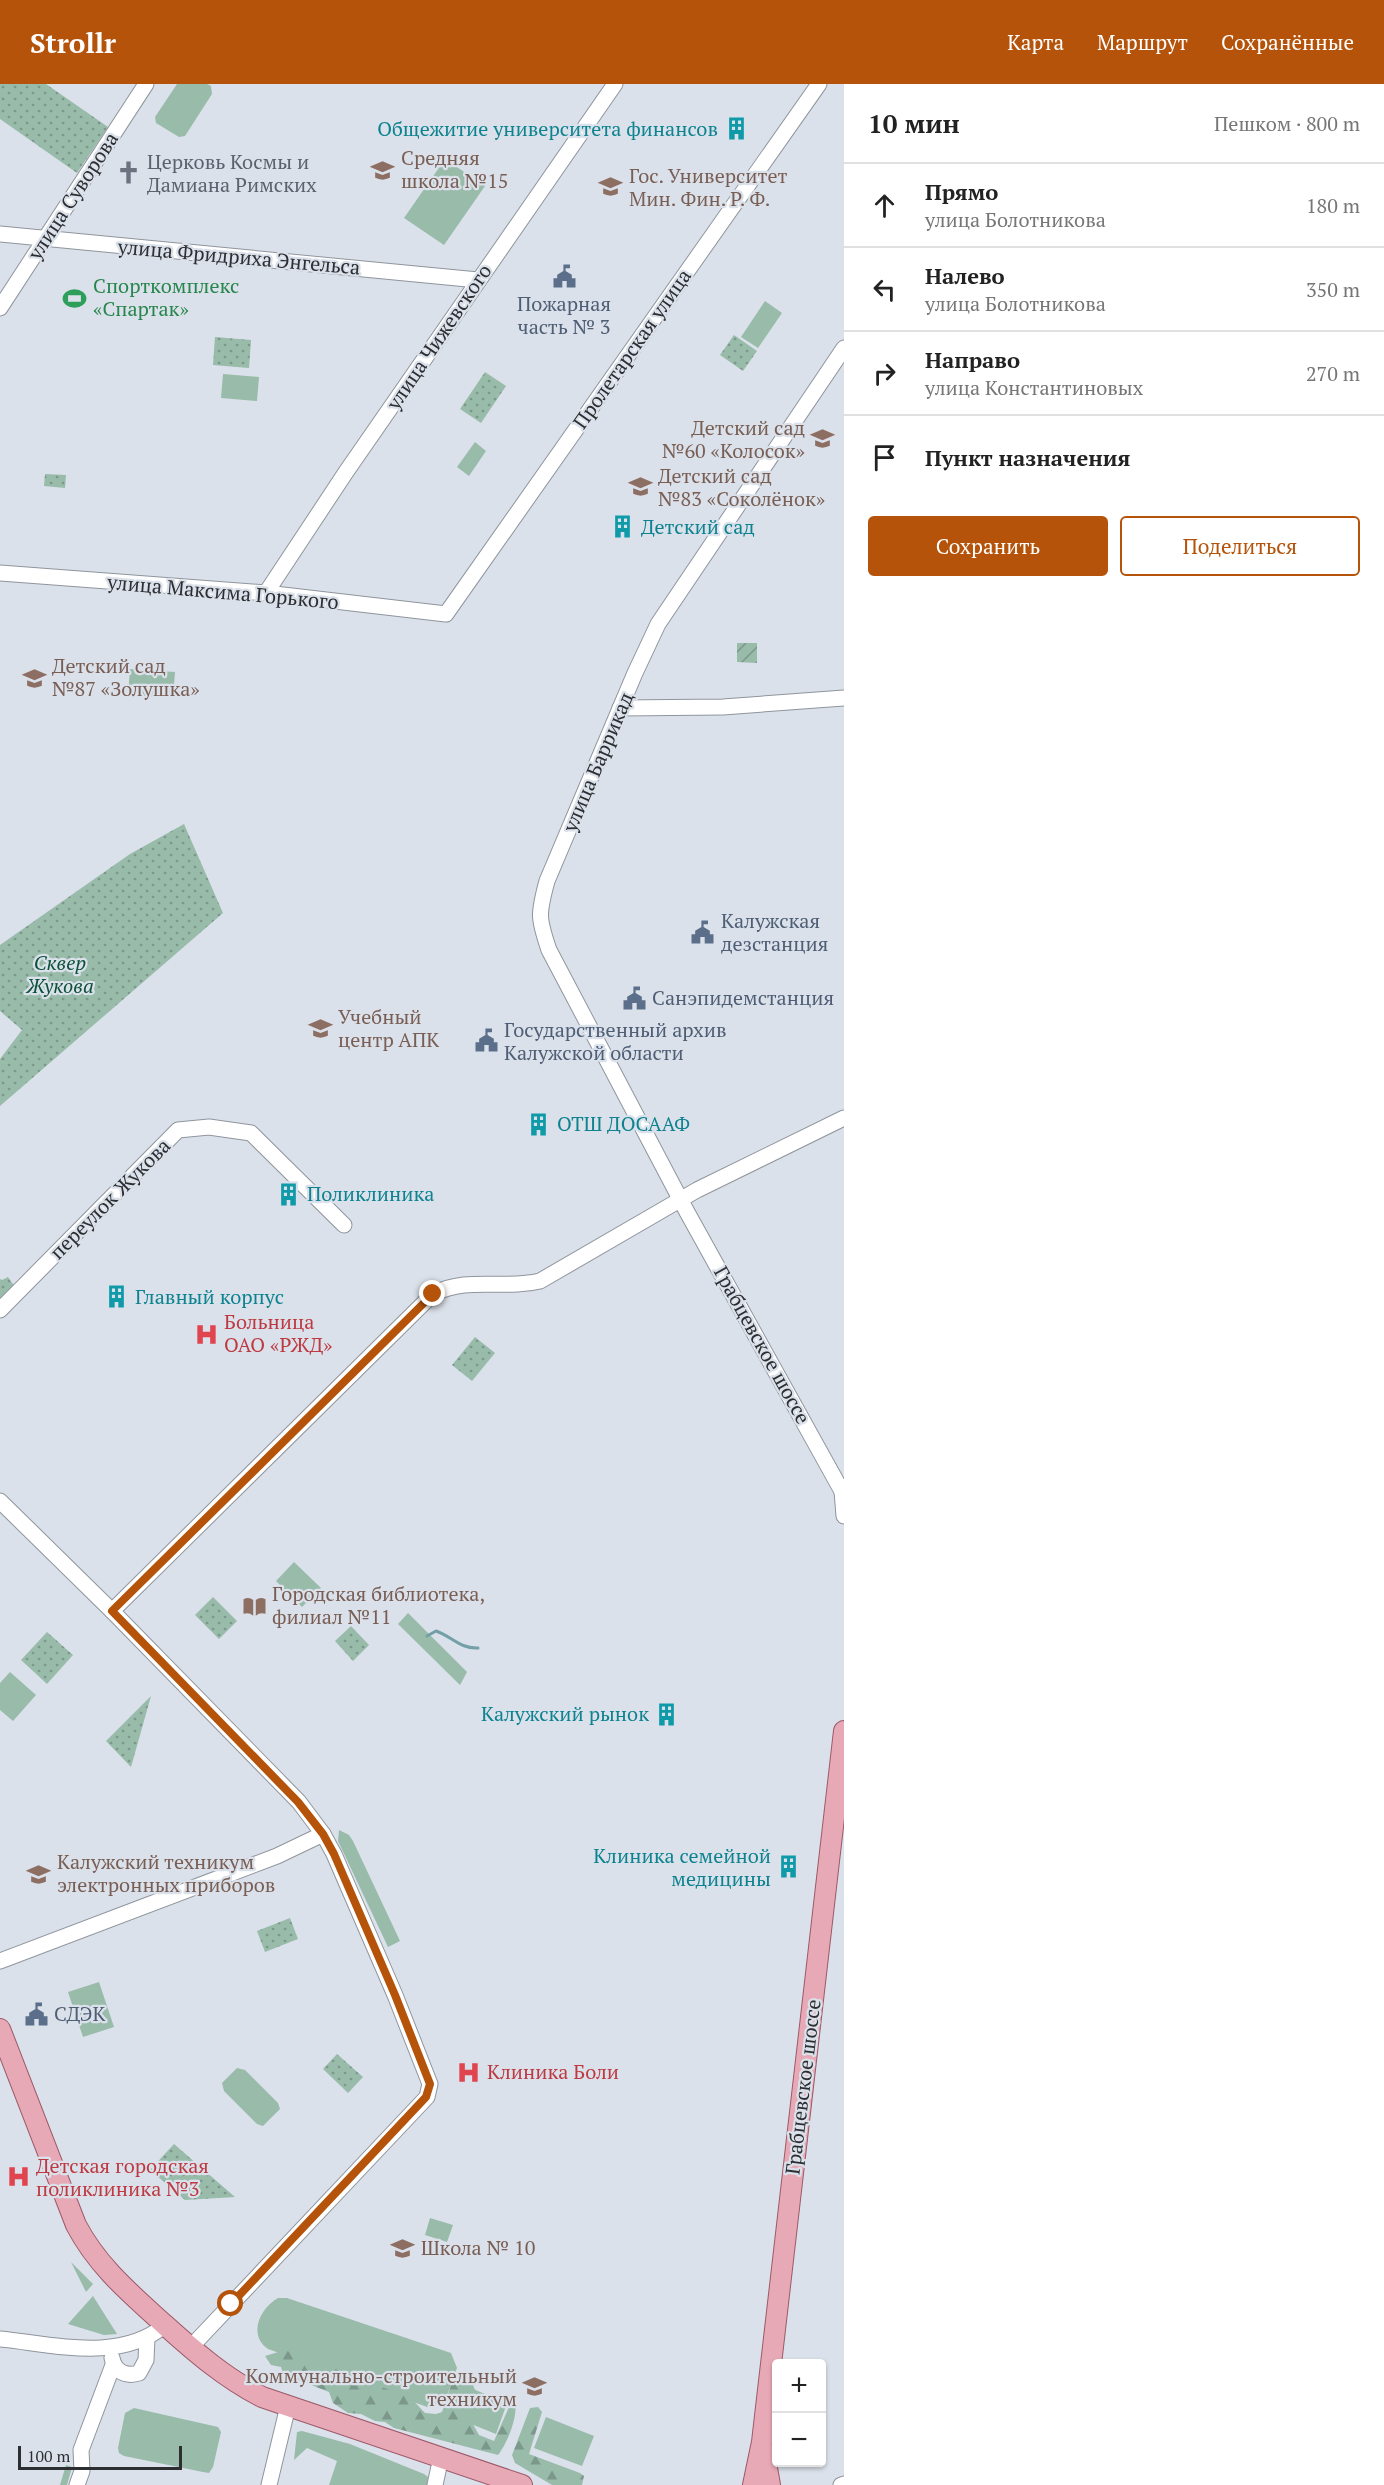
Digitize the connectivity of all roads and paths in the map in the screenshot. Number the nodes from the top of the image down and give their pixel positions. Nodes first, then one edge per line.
1 (146, 84) edge
2 (615, 84) edge
3 (819, 84) edge
4 (0, 234) edge
5 (45, 238) junction
6 (478, 280) junction
7 (0, 308) edge
8 (844, 348) edge
9 (0, 573) edge
10 (266, 593) junction
11 (446, 615) joint
12 (844, 698) edge
13 (620, 708) junction
14 (844, 1118) edge
15 (681, 1200) junction
16 (344, 1225) dead end
17 (0, 1310) edge
18 (843, 1493) edge
19 (0, 1501) edge
20 (844, 1516) edge
21 (112, 1611) junction
22 (844, 1731) edge
23 (323, 1834) junction
24 (0, 1961) edge
25 (0, 2029) edge
26 (165, 2325) junction
27 (147, 2338) junction
28 (0, 2339) edge
29 (110, 2347) junction
30 (190, 2348) junction
31 (113, 2365) junction
32 (288, 2406) junction
33 (762, 2442) junction
34 (441, 2457) junction
35 (77, 2485) edge
36 (269, 2485) edge
37 (435, 2485) edge
38 (522, 2485) edge
39 (753, 2485) edge
40 (770, 2485) edge

1 - 5 street, улица Суворова
2 - 6 street, улица Чижевского
3 - 11 street, Пролетарская улица
4 - 5 street, улица Фридриха Энгельса
5 - 6 street, улица Фридриха Энгельса
5 - 7 street, улица Суворова
6 - 10 street, улица Чижевского
8 - 13 street, улица Баррикад
9 - 10 street, улица Максима Горького
10 - 11 street, улица Максима Горького
12 - 13 street
13 - 15 street, улица Баррикад
14 - 15 street
15 - 18 street, Грабцевское шоссе
15 - 21 street
16 - 17 street, переулок Жукова
18 - 20 street, Грабцевское шоссе
19 - 21 street
21 - 23 street
22 - 33 main road, Грабцевское шоссе
23 - 24 street
23 - 30 street
25 - 26 main road
26 - 27 street
26 - 30 main road
27 - 29 street
27 - 31 street
28 - 29 street
29 - 31 street
30 - 32 main road
31 - 35 street
32 - 34 main road
32 - 36 street
33 - 39 main road
33 - 40 main road
34 - 37 street
34 - 38 main road

